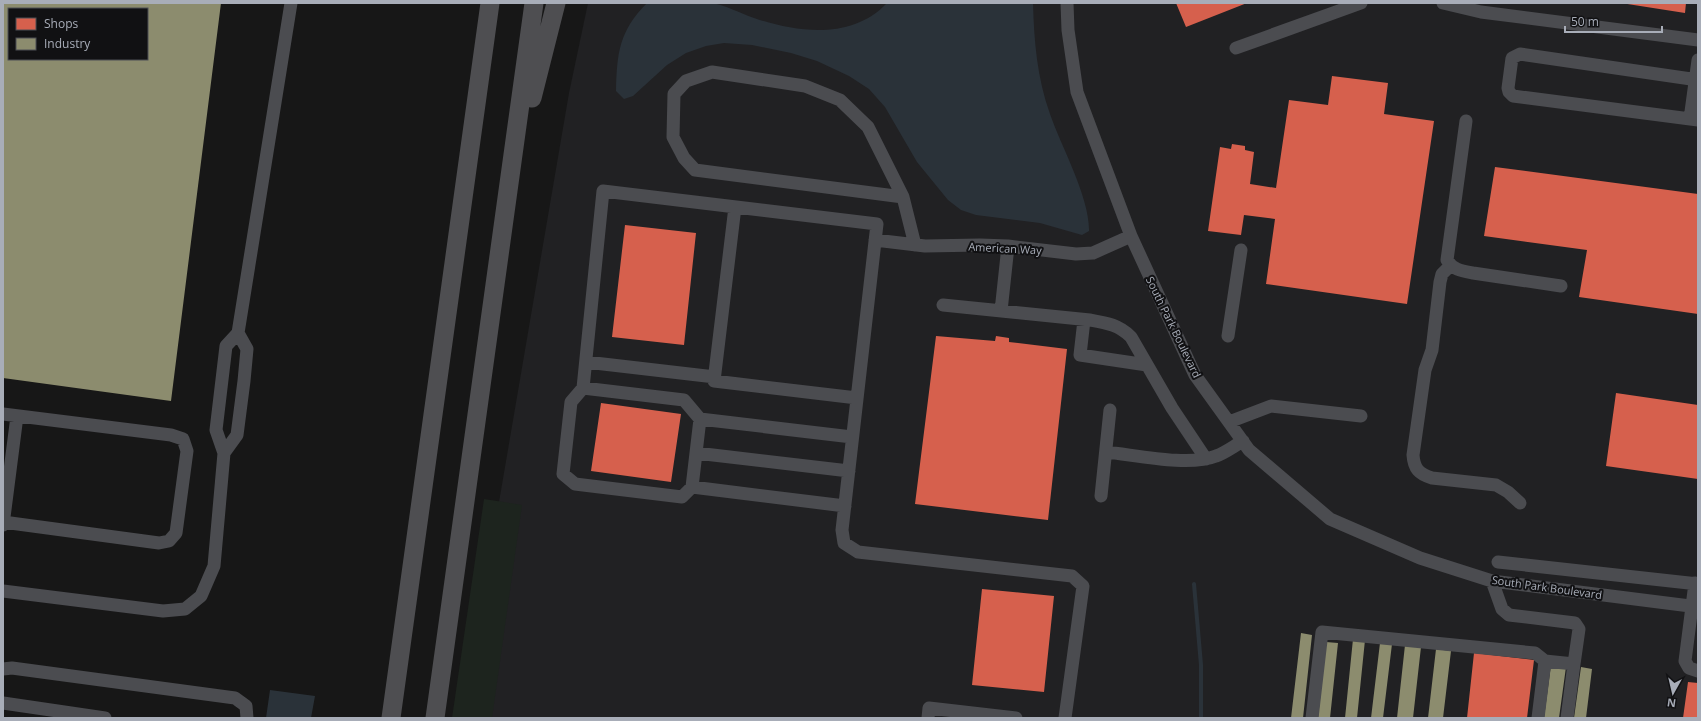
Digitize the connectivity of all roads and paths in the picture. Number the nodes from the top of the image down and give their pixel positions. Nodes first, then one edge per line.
1 (291, 3) edge
2 (480, 3) edge
3 (490, 3) edge
4 (534, 3) edge
5 (556, 3) edge
6 (1067, 3) edge
7 (1361, 3) edge
8 (1443, 3) edge
9 (1698, 40) edge
10 (1236, 48) dead end
11 (1698, 60) edge
12 (1697, 80) edge
13 (475, 114) junction
14 (1694, 120) edge
15 (1466, 121) dead end
16 (511, 179) junction
17 (903, 197) junction
18 (735, 207) junction
19 (1130, 236) junction
20 (875, 240) junction
21 (915, 245) junction
22 (1008, 246) junction
23 (1241, 250) dead end
24 (1450, 266) junction
25 (1561, 286) dead end
26 (943, 305) dead end
27 (1001, 311) junction
28 (1084, 320) junction
29 (238, 333) junction
30 (1228, 336) dead end
31 (586, 362) junction
32 (1147, 365) junction
33 (715, 377) junction
34 (583, 388) junction
35 (857, 398) junction
36 (1110, 410) dead end
37 (3, 414) edge
38 (17, 416) junction
39 (1361, 416) dead end
40 (700, 419) junction
41 (1229, 422) junction
42 (852, 437) junction
43 (1243, 441) junction
44 (1106, 452) junction
45 (224, 453) junction
46 (696, 453) junction
47 (1206, 459) junction
48 (849, 471) junction
49 (692, 487) junction
50 (1101, 496) dead end
51 (1520, 503) dead end
52 (844, 506) junction
53 (3, 522) edge
54 (3, 525) edge
55 (1498, 562) dead end
56 (1492, 581) junction
57 (1696, 584) edge
58 (3, 591) edge
59 (1695, 607) edge
60 (1545, 661) junction
61 (1574, 664) junction
62 (3, 669) edge
63 (1698, 671) edge
64 (3, 703) edge
65 (106, 718) edge
66 (247, 718) edge
67 (391, 718) edge
68 (435, 718) edge
69 (928, 718) edge
70 (1016, 718) edge
71 (1065, 718) edge
72 (1312, 718) edge
73 (1538, 718) edge
74 (1567, 718) edge

1 - 29 street
2 - 13 highway
3 - 13 highway
4 - 16 highway
5 - 16 highway
6 - 19 street, South Park Boulevard
7 - 10 street
8 - 9 street
11 - 12 street
12 - 14 street
12 - 14 street
13 - 67 highway
15 - 24 street
16 - 68 highway
17 - 17 street
17 - 21 street
18 - 20 street
18 - 31 street
18 - 33 street
19 - 22 street, American Way
19 - 41 street, South Park Boulevard
20 - 21 street, American Way
20 - 35 street
21 - 22 street, American Way
22 - 27 street
23 - 30 street
24 - 25 street
24 - 51 street
26 - 27 street
27 - 28 street
28 - 32 street
28 - 32 street
29 - 45 street
29 - 45 street
31 - 33 street
31 - 34 street
32 - 47 street
33 - 35 street
34 - 40 street
34 - 49 street
35 - 42 street
36 - 44 street
37 - 38 street
38 - 53 street
38 - 53 street
39 - 41 street
40 - 42 street
40 - 46 street
41 - 43 street, South Park Boulevard
42 - 48 street
43 - 47 street
43 - 56 street, South Park Boulevard
44 - 47 street
44 - 50 street
45 - 58 street
46 - 48 street
46 - 49 street
48 - 52 street
49 - 52 street
52 - 71 street
53 - 54 street
55 - 57 street, South Park Boulevard
56 - 59 street, South Park Boulevard
56 - 61 street
57 - 59 street
59 - 63 street
60 - 61 street
60 - 72 street
60 - 73 street
61 - 74 street
62 - 66 street
64 - 65 street
69 - 70 street

